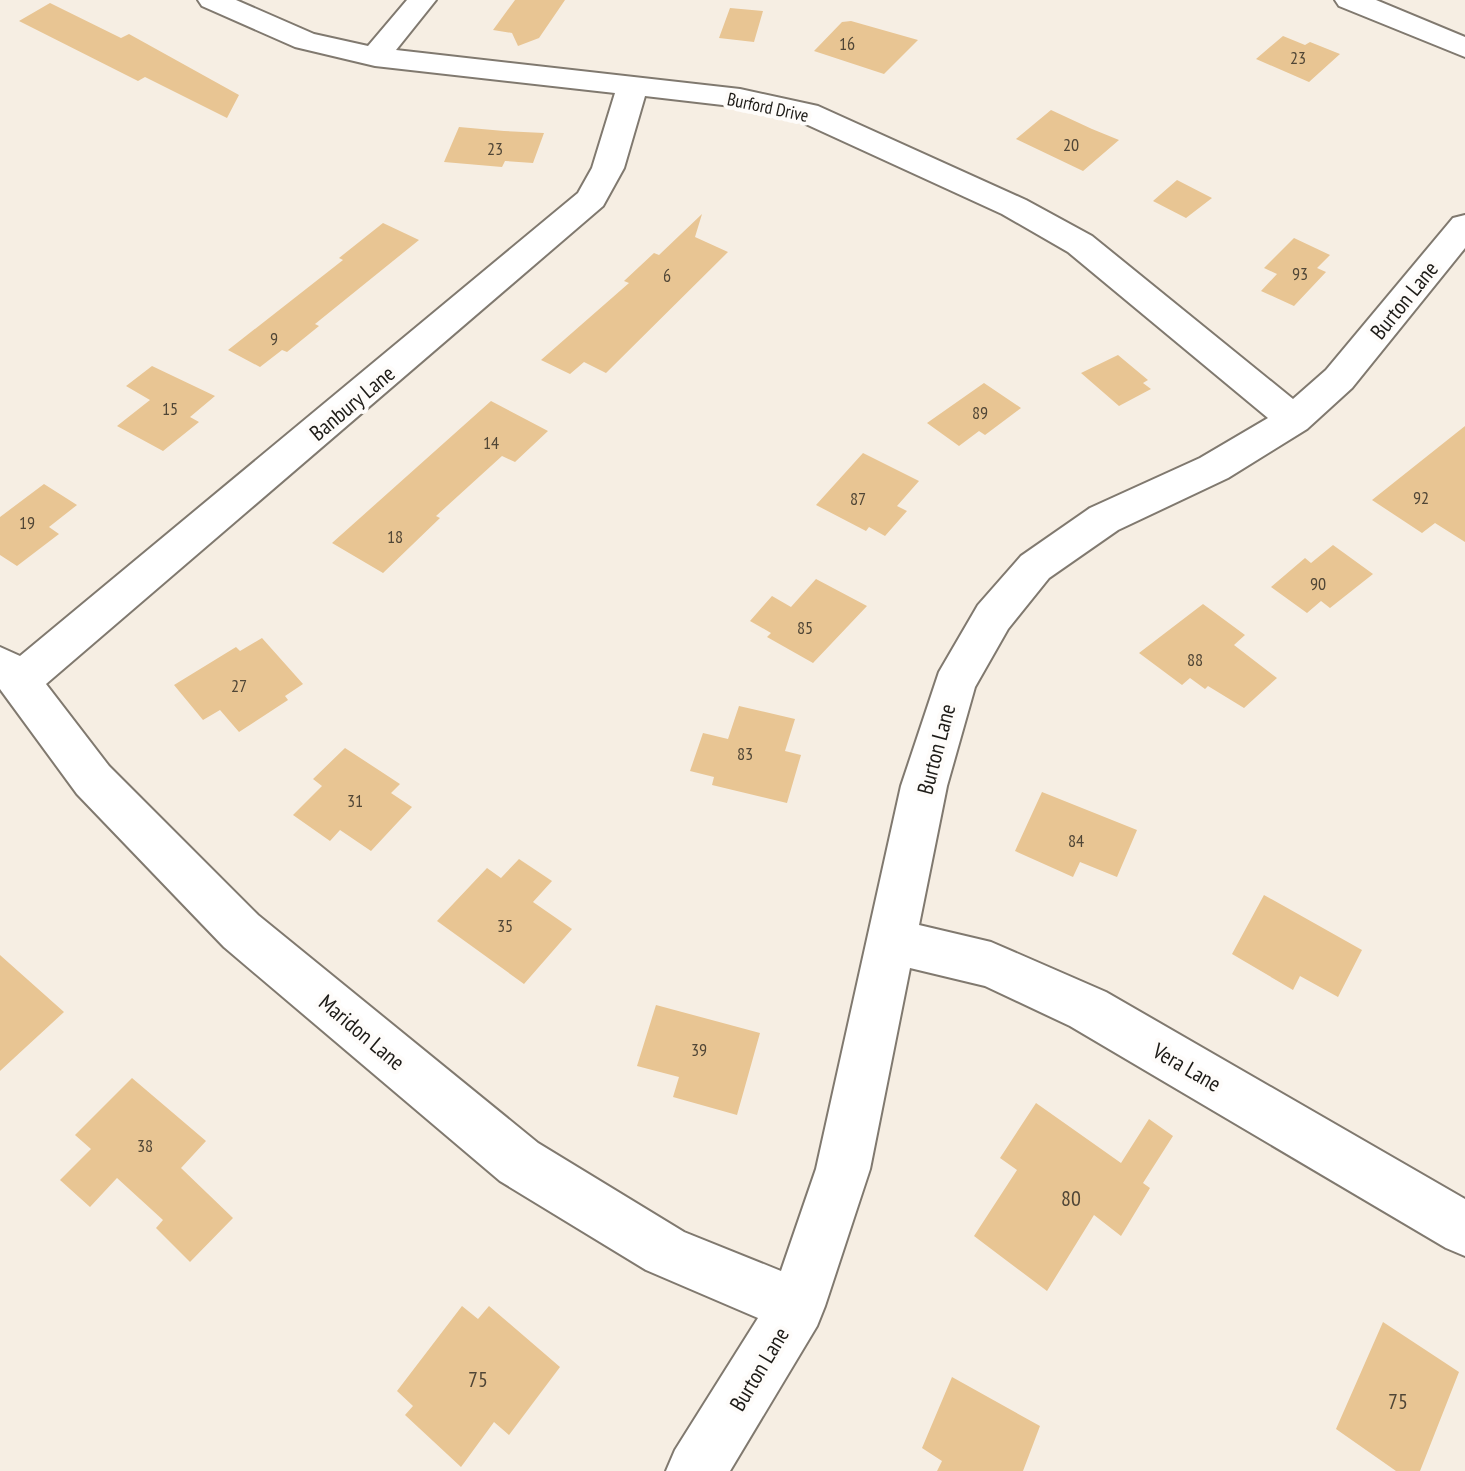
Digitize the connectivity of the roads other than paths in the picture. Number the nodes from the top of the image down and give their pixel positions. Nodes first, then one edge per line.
1 (212, 0) edge
2 (422, 0) edge
3 (1349, 0) edge
4 (1465, 48) edge
5 (375, 57) junction
6 (632, 88) junction
7 (1465, 226) edge
8 (1294, 420) junction
9 (10, 673) edge
10 (892, 941) junction
11 (1465, 1229) edge
12 (797, 1306) junction
13 (696, 1471) edge

1 - 5 street, Burford Drive
2 - 5 street
3 - 4 street
5 - 6 street, Burford Drive
6 - 8 street, Burford Drive
6 - 9 street, Banbury Lane
7 - 8 street, Burton Lane
8 - 10 street, Burton Lane
9 - 12 street, Maridon Lane
10 - 11 street, Vera Lane
10 - 12 street, Burton Lane
12 - 13 street, Burton Lane

